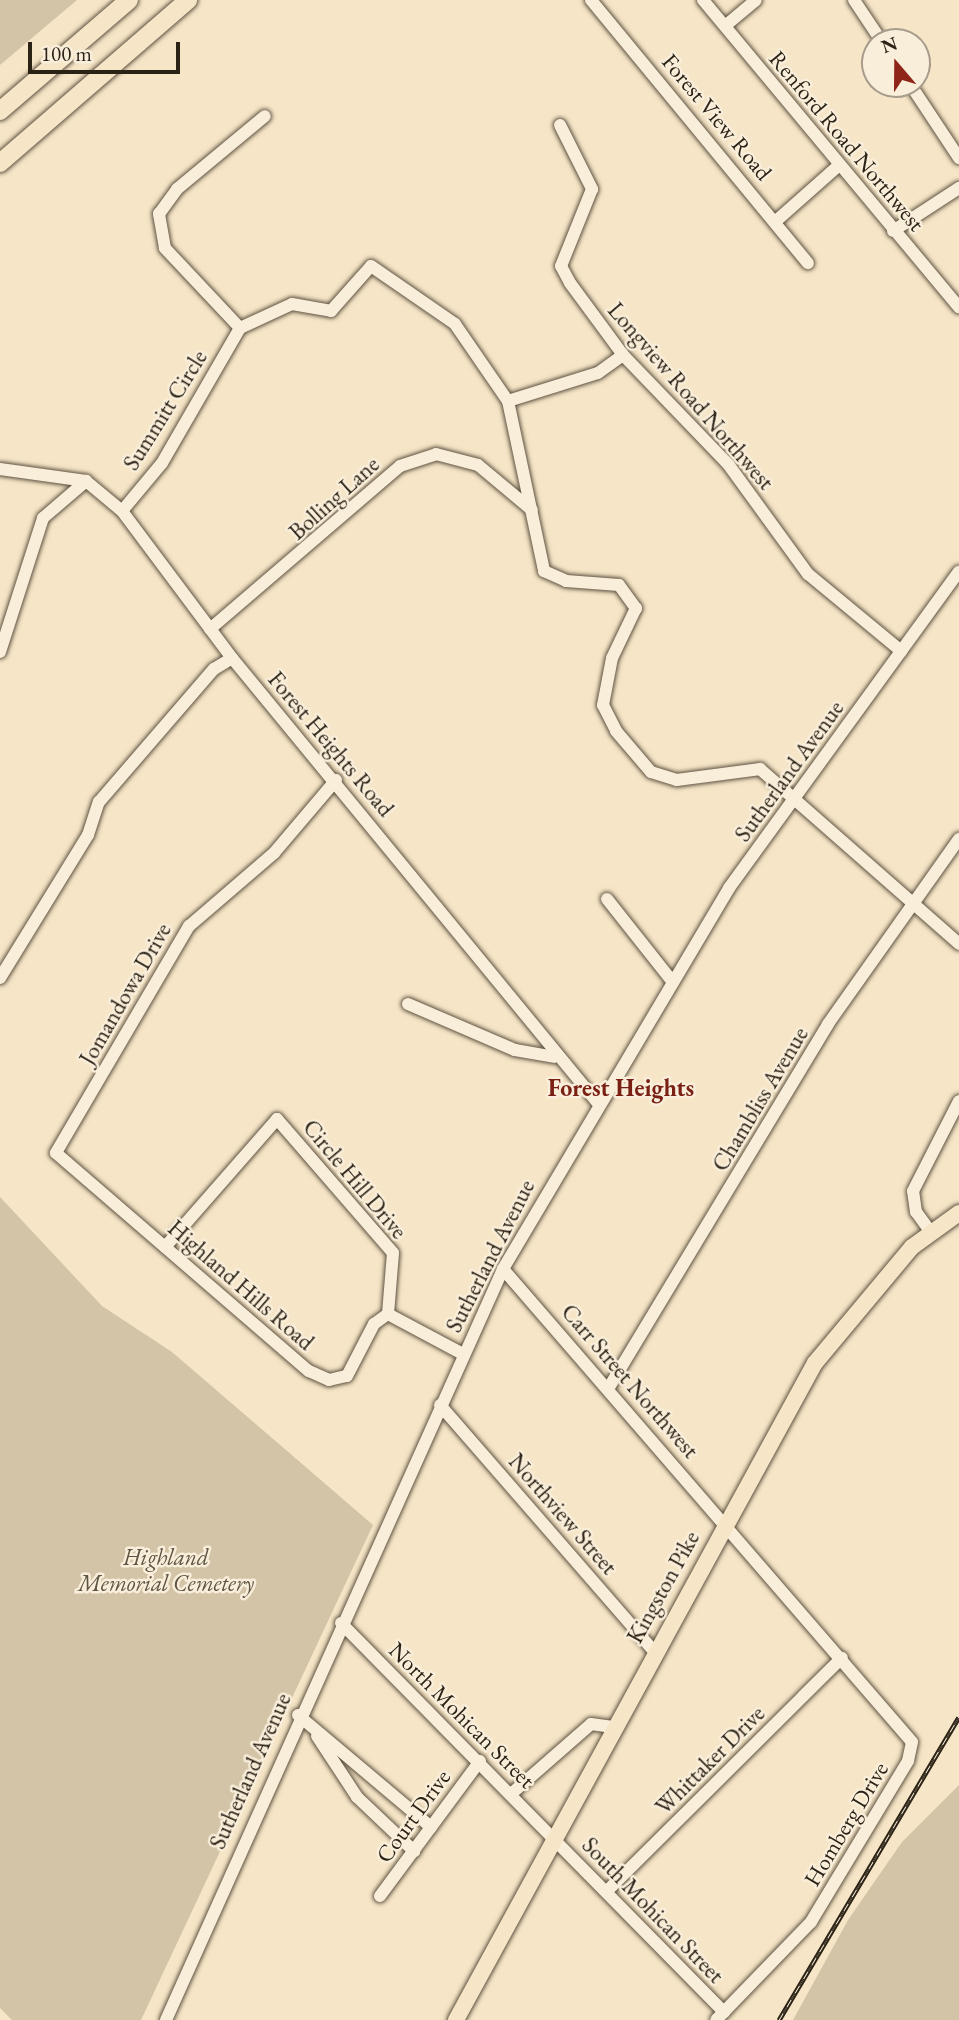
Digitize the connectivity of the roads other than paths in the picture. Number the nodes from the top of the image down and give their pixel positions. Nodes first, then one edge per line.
1 (129, 0) edge
2 (188, 0) edge
3 (591, 0) edge
4 (704, 0) edge
5 (756, 0) edge
6 (854, 0) edge
7 (725, 26) junction
8 (873, 28) edge
9 (919, 98) edge
10 (0, 111) edge
11 (265, 116) dead end
12 (560, 125) dead end
13 (959, 158) edge
14 (0, 163) edge
15 (838, 166) junction
16 (959, 188) edge
17 (776, 221) junction
18 (893, 231) junction
19 (808, 263) dead end
20 (959, 307) edge
21 (240, 328) junction
22 (623, 355) junction
23 (508, 401) junction
24 (0, 470) edge
25 (86, 481) junction
26 (532, 510) junction
27 (122, 511) junction
28 (959, 572) edge
29 (210, 629) junction
30 (901, 651) junction
31 (0, 652) edge
32 (232, 657) junction
33 (336, 780) junction
34 (796, 800) junction
35 (959, 839) edge
36 (607, 899) dead end
37 (915, 903) junction
38 (959, 944) edge
39 (0, 978) edge
40 (672, 981) junction
41 (408, 1004) dead end
42 (554, 1057) junction
43 (959, 1101) edge
44 (597, 1102) junction
45 (56, 1153) joint
46 (959, 1213) edge
47 (930, 1231) junction
48 (165, 1247) junction
49 (503, 1269) junction
50 (388, 1314) junction
51 (463, 1354) junction
52 (608, 1389) junction
53 (440, 1405) junction
54 (725, 1521) junction
55 (341, 1623) junction
56 (654, 1651) junction
57 (842, 1658) junction
58 (298, 1715) junction
59 (613, 1727) junction
60 (314, 1729) junction
61 (480, 1761) junction
62 (511, 1794) junction
63 (431, 1827) junction
64 (552, 1837) junction
65 (414, 1850) junction
66 (607, 1891) junction
67 (380, 1896) dead end
68 (720, 2016) edge
69 (166, 2020) edge
70 (456, 2020) edge

1 - 10 highway
2 - 14 highway
3 - 17 street, Forest View Road
4 - 7 street, Renford Road Northwest
5 - 7 street
6 - 8 street
7 - 15 street, Renford Road Northwest
9 - 13 street
11 - 21 street
12 - 22 street, Longview Road Northwest
15 - 17 street
15 - 18 street, Renford Road Northwest
16 - 18 street
17 - 19 street, Forest View Road
18 - 20 street, Renford Road Northwest
21 - 23 street
21 - 27 street, Summitt Circle
22 - 23 street
22 - 30 street, Longview Road Northwest
23 - 26 street
24 - 25 street
25 - 27 street, Forest Heights Road
25 - 31 street
26 - 29 street, Bolling Lane
26 - 34 street
27 - 29 street, Forest Heights Road
28 - 30 street, Sutherland Avenue
29 - 32 street, Forest Heights Road
30 - 34 street, Sutherland Avenue
32 - 33 street, Forest Heights Road
32 - 39 street
33 - 42 street, Forest Heights Road
33 - 45 street, Jomandowa Drive
34 - 37 street
34 - 40 street, Sutherland Avenue
35 - 37 street, Chambliss Avenue
36 - 40 street
37 - 38 street
37 - 52 street, Chambliss Avenue
40 - 44 street, Sutherland Avenue
41 - 42 street
42 - 44 street, Forest Heights Road
43 - 47 street
44 - 49 street, Sutherland Avenue
45 - 48 street, Highland Hills Road
46 - 47 main road, Kingston Pike
47 - 54 main road, Kingston Pike
48 - 50 street, Highland Hills Road
48 - 50 street, Circle Hill Drive
49 - 51 street, Sutherland Avenue
49 - 52 street, Carr Street Northwest
50 - 51 street
51 - 53 street, Sutherland Avenue
52 - 54 street, Carr Street Northwest
53 - 55 street, Sutherland Avenue
53 - 56 street, Northview Street
54 - 56 main road, Kingston Pike
54 - 57 street, Homberg Drive
55 - 58 street, Sutherland Avenue
55 - 61 street, North Mohican Street
56 - 59 main road, Kingston Pike
57 - 66 street, Whittaker Drive
57 - 68 street, Homberg Drive
58 - 60 street
58 - 69 street, Sutherland Avenue
59 - 62 street
59 - 64 main road, Kingston Pike
60 - 63 street
60 - 65 street
61 - 62 street, North Mohican Street
61 - 63 street, Court Drive
62 - 64 street, North Mohican Street
63 - 65 street, Court Drive
64 - 66 street, South Mohican Street
64 - 70 main road, Kingston Pike
65 - 67 street, Court Drive
66 - 68 street, South Mohican Street

